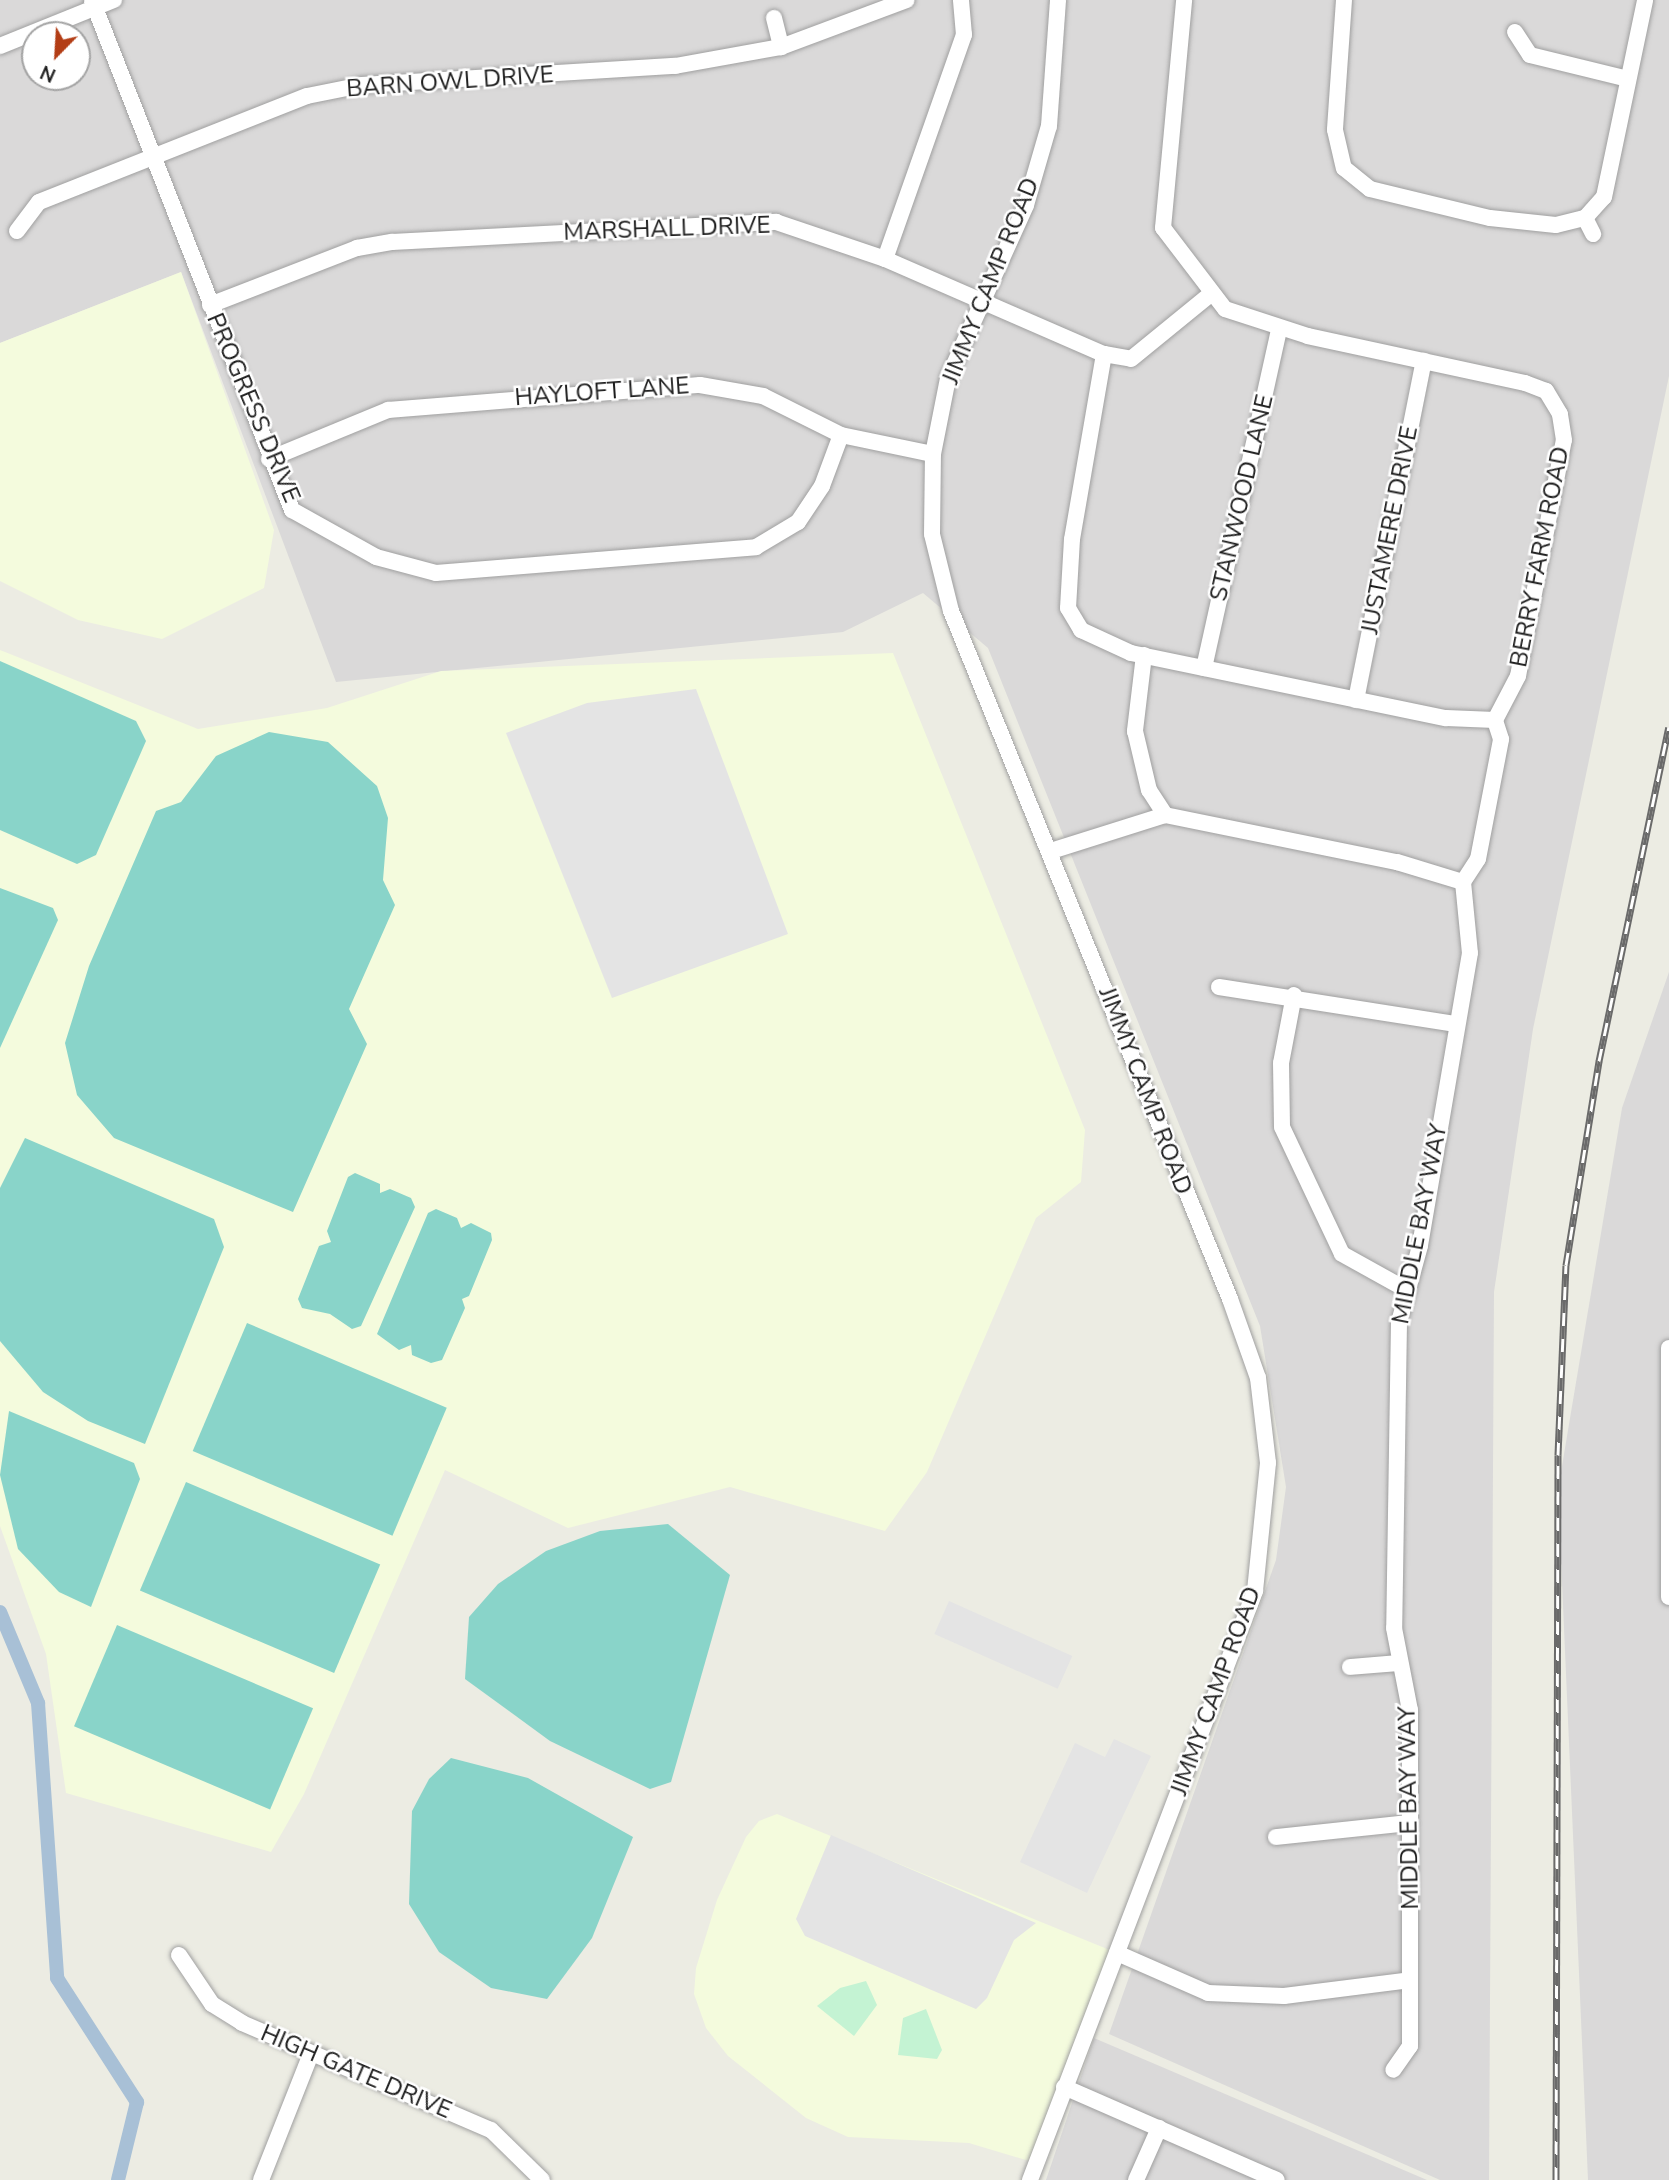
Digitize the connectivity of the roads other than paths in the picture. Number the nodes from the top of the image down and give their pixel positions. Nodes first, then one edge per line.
1 (114, 0) edge
2 (908, 0) edge
3 (961, 0) edge
4 (1058, 0) edge
5 (1184, 0) edge
6 (1344, 0) edge
7 (1645, 0) edge
8 (94, 5) edge
9 (774, 18) dead end
10 (1516, 33) dead end
11 (0, 46) edge
12 (781, 47) junction
13 (1628, 79) junction
14 (154, 155) junction
15 (1585, 218) junction
16 (16, 231) dead end
17 (1593, 234) dead end
18 (885, 259) junction
19 (1212, 293) junction
20 (981, 303) junction
21 (210, 305) junction
22 (1279, 328) junction
23 (1104, 355) junction
24 (1424, 361) junction
25 (841, 435) junction
26 (933, 454) junction
27 (269, 459) junction
28 (1144, 655) junction
29 (1204, 668) junction
30 (1356, 700) junction
31 (1495, 720) junction
32 (1165, 815) junction
33 (1051, 851) junction
34 (1463, 882) junction
35 (1219, 986) dead end
36 (1294, 995) junction
37 (1456, 1024) junction
38 (1407, 1290) junction
39 (1669, 1348) edge
40 (1667, 1426) edge
41 (1669, 1597) edge
42 (1400, 1663) junction
43 (1350, 1667) dead end
44 (1410, 1823) junction
45 (1276, 1837) dead end
46 (1116, 1953) junction
47 (179, 1955) dead end
48 (1410, 1980) junction
49 (311, 2054) junction
50 (1393, 2070) dead end
51 (1064, 2087) junction
52 (1159, 2129) junction
53 (261, 2180) edge
54 (542, 2180) edge
55 (1030, 2180) edge
56 (1136, 2180) edge
57 (1275, 2180) edge

1 - 8 street
2 - 12 street, BARN OWL DRIVE
3 - 18 street
4 - 20 street, JIMMY CAMP ROAD
5 - 19 street, BERRY FARM ROAD
6 - 15 street
7 - 13 street
8 - 11 street
8 - 14 street, PROGRESS DRIVE
9 - 12 street
10 - 13 street
12 - 14 street, BARN OWL DRIVE
13 - 15 street
14 - 16 street, BARN OWL DRIVE
14 - 21 street, PROGRESS DRIVE
15 - 17 street
18 - 20 street, MARSHALL DRIVE
18 - 21 street, MARSHALL DRIVE
19 - 22 street, BERRY FARM ROAD
19 - 23 street, MARSHALL DRIVE
20 - 23 street, MARSHALL DRIVE
20 - 26 street, JIMMY CAMP ROAD
21 - 27 street, PROGRESS DRIVE
22 - 24 street, BERRY FARM ROAD
22 - 29 street, STANWOOD LANE
23 - 28 street
24 - 30 street, JUSTAMERE DRIVE
24 - 31 street, BERRY FARM ROAD
25 - 26 street, HAYLOFT LANE
25 - 27 street, HAYLOFT LANE
25 - 27 street, PROGRESS DRIVE
26 - 33 street, JIMMY CAMP ROAD
28 - 29 street
28 - 32 street
29 - 30 street
30 - 31 street
31 - 34 street
32 - 33 street
32 - 34 street
33 - 46 street, JIMMY CAMP ROAD
34 - 37 street, MIDDLE BAY WAY
35 - 36 street
36 - 37 street
36 - 38 street
37 - 38 street, MIDDLE BAY WAY
38 - 42 street, MIDDLE BAY WAY
39 - 40 street
40 - 41 street
42 - 43 street
42 - 44 street, MIDDLE BAY WAY
44 - 45 street
44 - 48 street, MIDDLE BAY WAY
46 - 48 street
46 - 51 street, JIMMY CAMP ROAD
47 - 49 street, HIGH GATE DRIVE
48 - 50 street, MIDDLE BAY WAY
49 - 53 street
49 - 54 street, HIGH GATE DRIVE
51 - 52 street
51 - 55 street, JIMMY CAMP ROAD
52 - 56 street
52 - 57 street

